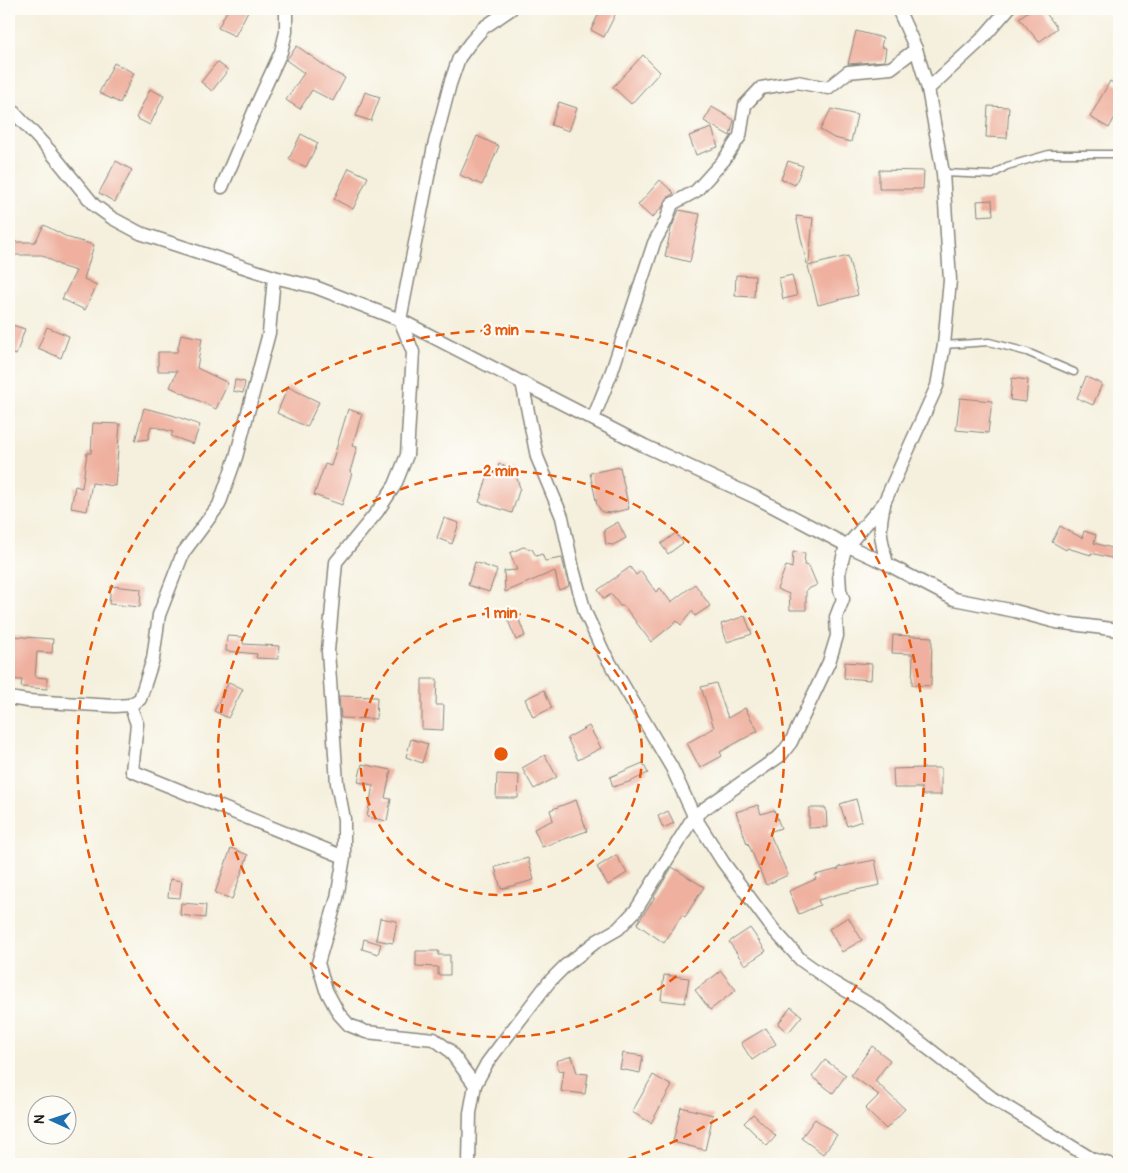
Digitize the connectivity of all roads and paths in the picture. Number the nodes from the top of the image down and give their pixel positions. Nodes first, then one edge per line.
1 (286, 9) edge
2 (510, 9) edge
3 (898, 9) edge
4 (1008, 9) edge
5 (916, 49) junction
6 (928, 89) junction
7 (9, 107) edge
8 (1119, 154) edge
9 (944, 173) junction
10 (222, 187) dead end
11 (274, 277) junction
12 (400, 320) junction
13 (944, 345) junction
14 (1074, 372) dead end
15 (522, 382) junction
16 (593, 419) junction
17 (884, 503) junction
18 (846, 545) junction
19 (887, 564) junction
20 (1119, 630) edge
21 (9, 698) edge
22 (130, 705) junction
23 (694, 816) junction
24 (344, 857) junction
25 (475, 1085) junction
26 (469, 1164) edge
27 (1109, 1164) edge

1 - 10 street
2 - 12 street
3 - 5 street
4 - 6 street
5 - 6 street
5 - 16 street
6 - 9 street
7 - 11 street
8 - 9 lane
9 - 13 street
11 - 12 street
11 - 22 street
12 - 15 street
12 - 24 street
13 - 14 lane
13 - 17 street
15 - 16 street
15 - 23 street
16 - 18 street
17 - 18 street
17 - 19 street
18 - 19 street
18 - 23 street
19 - 20 street
21 - 22 street
22 - 24 street
23 - 25 street
23 - 27 street
24 - 25 street
25 - 26 street

